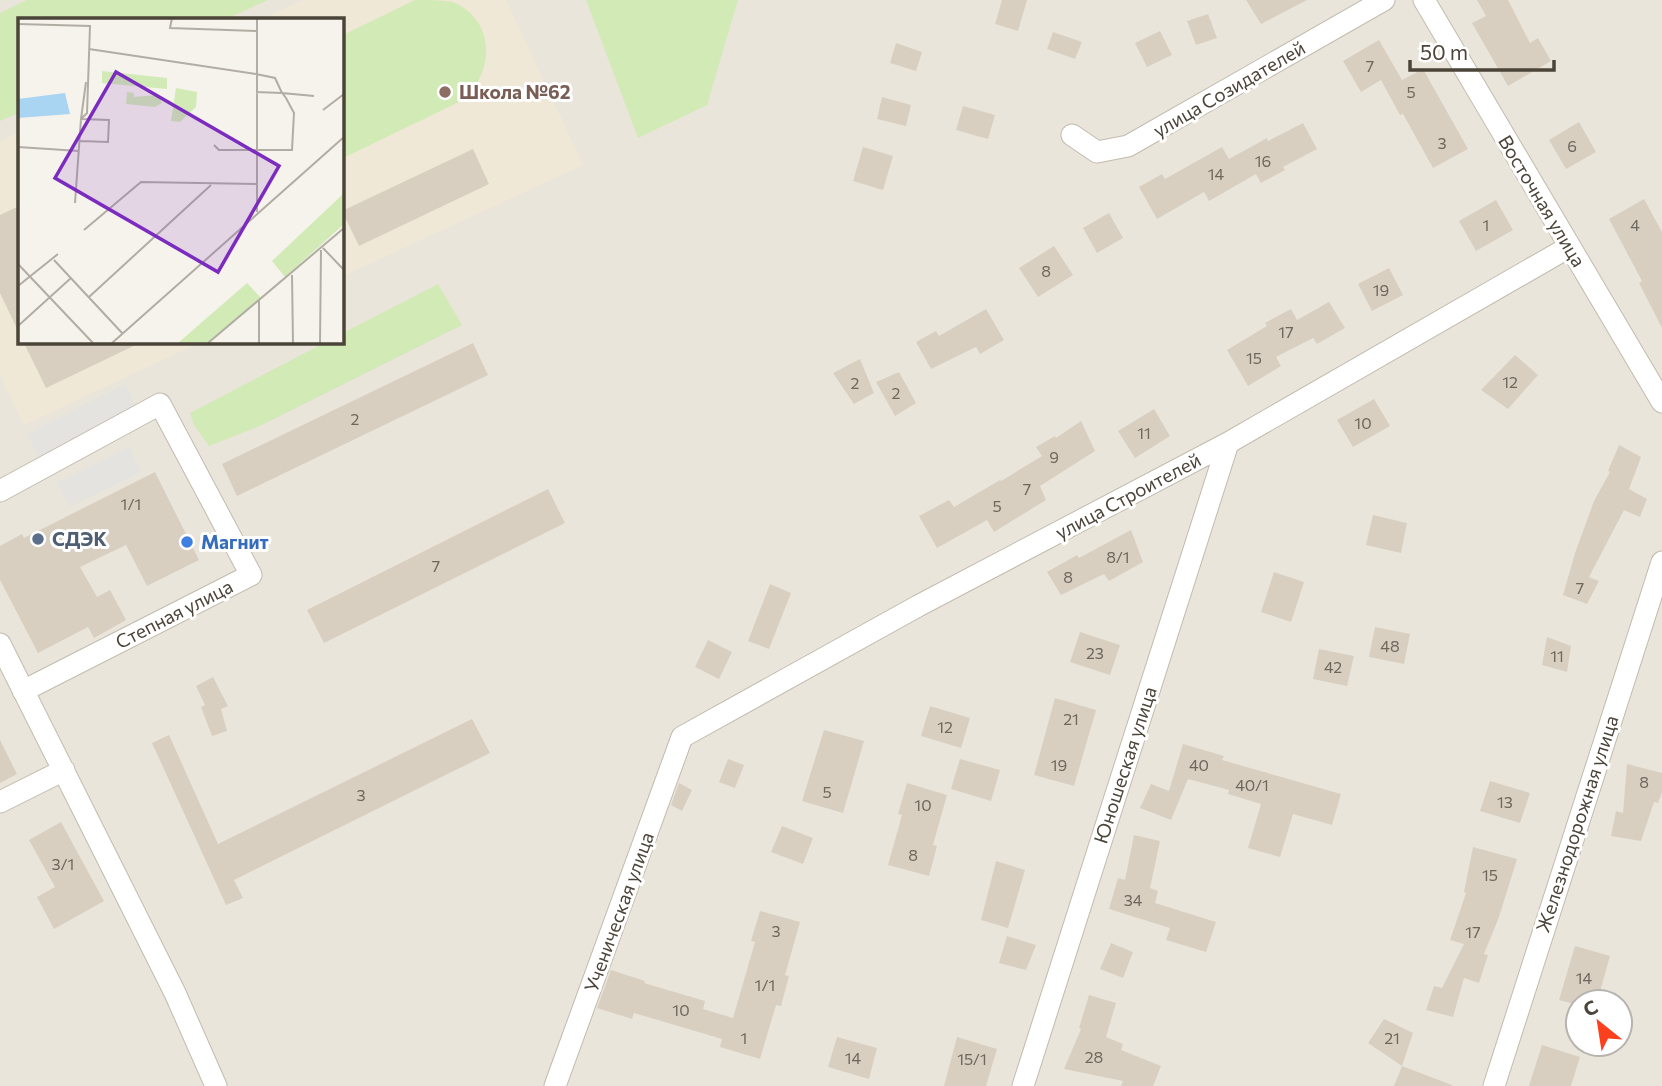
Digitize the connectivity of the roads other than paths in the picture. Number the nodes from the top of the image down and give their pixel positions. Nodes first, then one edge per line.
1 (1384, 0) edge
2 (1424, 0) edge
3 (1072, 135) dead end
4 (1569, 247) junction
5 (1662, 401) edge
6 (1228, 443) junction
7 (0, 491) edge
8 (1662, 562) edge
9 (0, 644) edge
10 (23, 691) junction
11 (682, 737) joint
12 (64, 770) junction
13 (0, 802) edge
14 (216, 1086) edge
15 (555, 1086) edge
16 (1023, 1086) edge
17 (1494, 1086) edge

1 - 3 street, улица Созидателей
2 - 4 street, Восточная улица
4 - 5 street, Восточная улица
4 - 6 street, улица Строителей
6 - 11 street, улица Строителей
6 - 16 street, Юношеская улица
7 - 10 street, Степная улица
8 - 17 street, Железнодорожная улица
9 - 10 street
10 - 12 street
11 - 15 street, Ученическая улица
12 - 13 street
12 - 14 street

